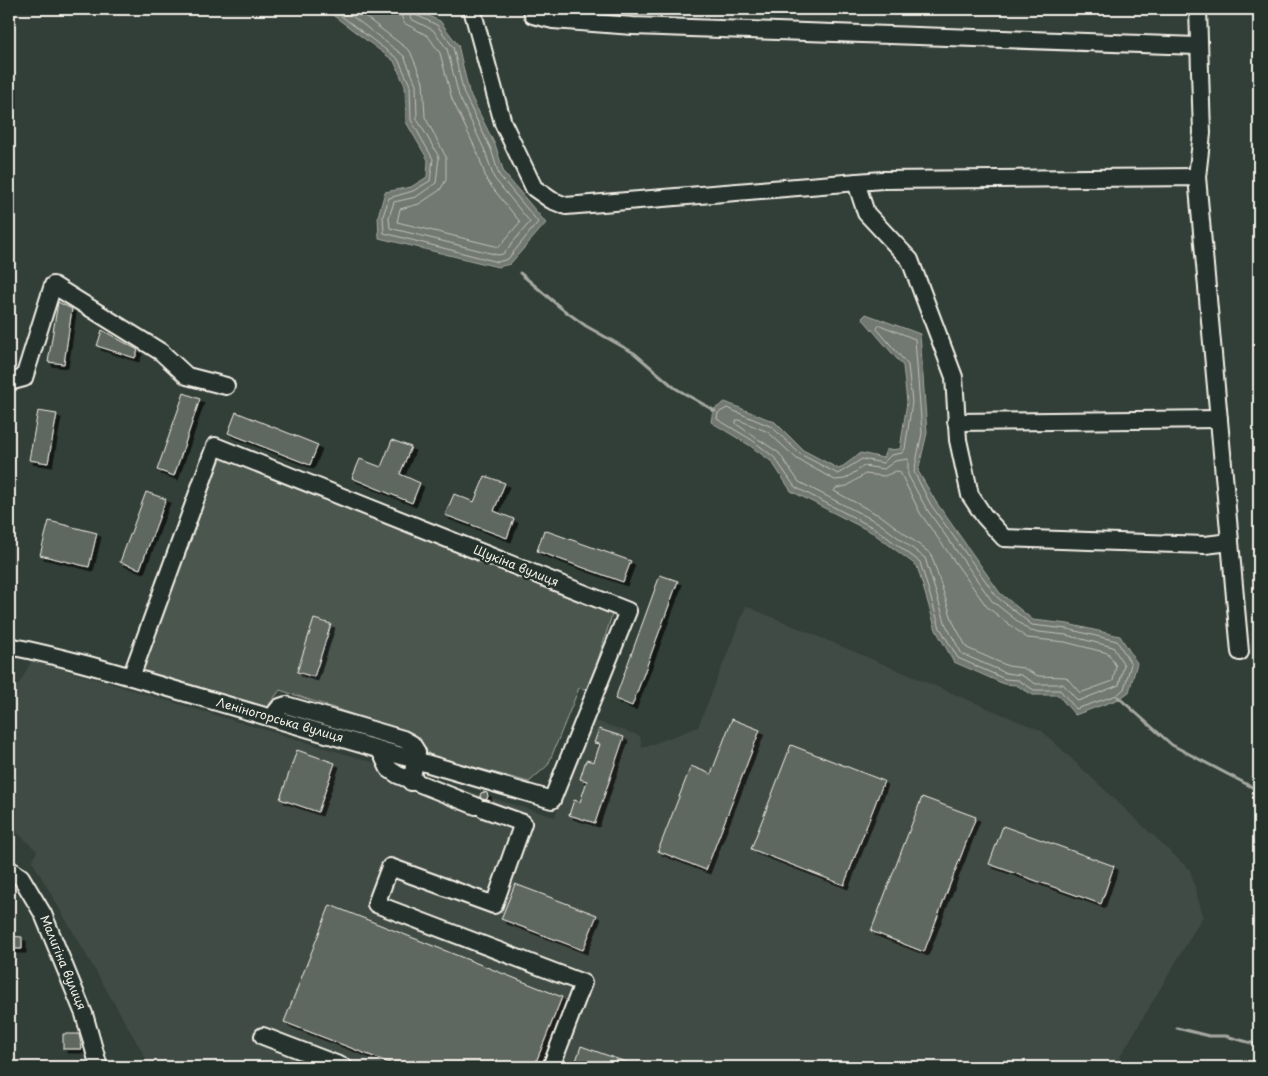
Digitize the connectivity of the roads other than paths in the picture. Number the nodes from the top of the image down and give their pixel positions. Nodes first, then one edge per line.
1 (472, 9) edge
2 (532, 9) edge
3 (1198, 9) edge
4 (1197, 46) junction
5 (1197, 177) junction
6 (856, 182) junction
7 (9, 382) edge
8 (226, 386) dead end
9 (1219, 419) junction
10 (956, 422) junction
11 (1230, 542) junction
12 (9, 646) edge
13 (1240, 652) dead end
14 (131, 677) junction
15 (272, 717) junction
16 (380, 750) junction
17 (417, 760) junction
18 (410, 782) junction
19 (552, 800) joint
20 (9, 869) edge
21 (263, 1036) dead end
22 (100, 1067) edge
23 (344, 1067) edge
24 (551, 1067) edge

1 - 6 street
2 - 4 street
3 - 4 street
4 - 5 street
5 - 6 street
5 - 9 street
6 - 10 street
7 - 8 street
9 - 10 street
9 - 11 street
10 - 11 street
11 - 13 street
12 - 14 street, Леніногорська вулиця
14 - 15 street, Леніногорська вулиця
14 - 19 street, Щукіна вулиця
15 - 16 street, Леніногорська вулиця
15 - 17 street
16 - 17 street, Леніногорська вулиця
16 - 18 street
17 - 18 street
17 - 19 street, Леніногорська вулиця
18 - 24 street
20 - 22 street, Малигіна вулиця
21 - 23 street

